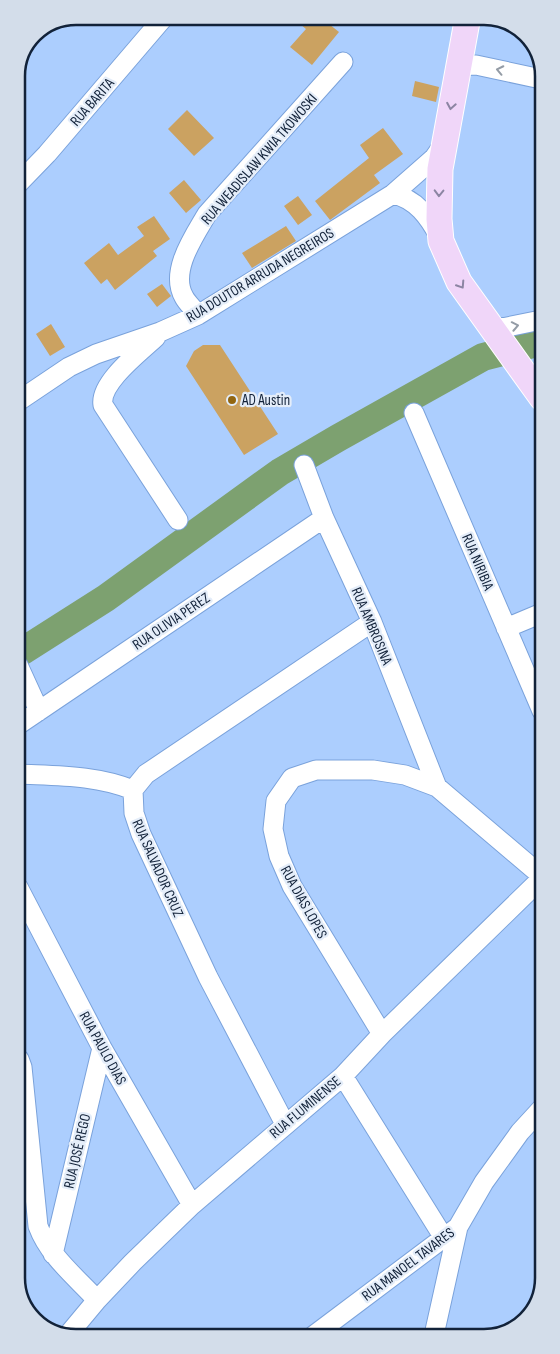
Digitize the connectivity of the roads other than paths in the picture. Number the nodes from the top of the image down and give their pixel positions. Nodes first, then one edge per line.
1 (157, 25) edge
2 (466, 25) edge
3 (343, 62) dead end
4 (458, 66) junction
5 (535, 77) edge
6 (443, 146) junction
7 (25, 177) edge
8 (393, 194) junction
9 (441, 242) junction
10 (198, 315) junction
11 (535, 321) edge
12 (160, 332) junction
13 (514, 354) edge
14 (535, 387) edge
15 (25, 397) edge
16 (414, 413) dead end
17 (304, 465) dead end
18 (324, 518) junction
19 (178, 520) dead end
20 (535, 616) edge
21 (372, 622) junction
22 (506, 628) junction
23 (25, 680) edge
24 (535, 695) edge
25 (39, 711) junction
26 (25, 720) edge
27 (25, 774) edge
28 (436, 787) junction
29 (133, 790) junction
30 (535, 870) edge
31 (535, 885) edge
32 (25, 901) edge
33 (382, 1034) junction
34 (102, 1048) junction
35 (343, 1076) junction
36 (25, 1097) edge
37 (535, 1116) edge
38 (285, 1124) junction
39 (192, 1205) junction
40 (451, 1233) junction
41 (53, 1254) junction
42 (97, 1300) junction
43 (73, 1329) edge
44 (322, 1329) edge
45 (435, 1329) edge

1 - 7 street, RUA BARITA
2 - 4 main road
3 - 10 street, RUA WEADISLAW KWIA TKOWOSKI
5 -> 4 street
4 -> 6 main road
6 - 8 street, RUA DOUTOR ARRUDA NEGREIROS
6 -> 9 main road
8 - 9 street
8 - 10 street, RUA DOUTOR ARRUDA NEGREIROS
9 -> 13 main road
10 - 12 street, RUA DOUTOR ARRUDA NEGREIROS
13 -> 11 street
12 - 15 street, RUA DOUTOR ARRUDA NEGREIROS
12 - 19 street
13 - 14 main road
16 - 22 street, RUA NIRIBIA
17 - 18 street, RUA AMBROSINA
18 - 21 street, RUA AMBROSINA
18 - 25 street, RUA OLIVIA PEREZ
20 - 22 street
21 - 28 street, RUA AMBROSINA
21 - 29 street
22 - 24 street, RUA NIRIBIA
23 - 25 street
25 - 26 street, RUA OLIVIA PEREZ
27 - 29 street
28 - 30 street, RUA DIAS LOPES
28 - 33 street, RUA DIAS LOPES
29 - 38 street, RUA SALVADOR CRUZ
31 - 33 street, RUA FLUMINENSE
32 - 34 street, RUA PAULO DIAS
33 - 35 street, RUA FLUMINENSE
34 - 39 street, RUA PAULO DIAS
34 - 41 street, RUA JOSÉ REGO
35 - 38 street, RUA FLUMINENSE
35 - 40 street
36 - 41 street
37 - 40 street, RUA MANOEL TAVARES
38 - 39 street, RUA FLUMINENSE
39 - 42 street, RUA FLUMINENSE
40 - 44 street, RUA MANOEL TAVARES
40 - 45 street
41 - 42 street
42 - 43 street, RUA FLUMINENSE

